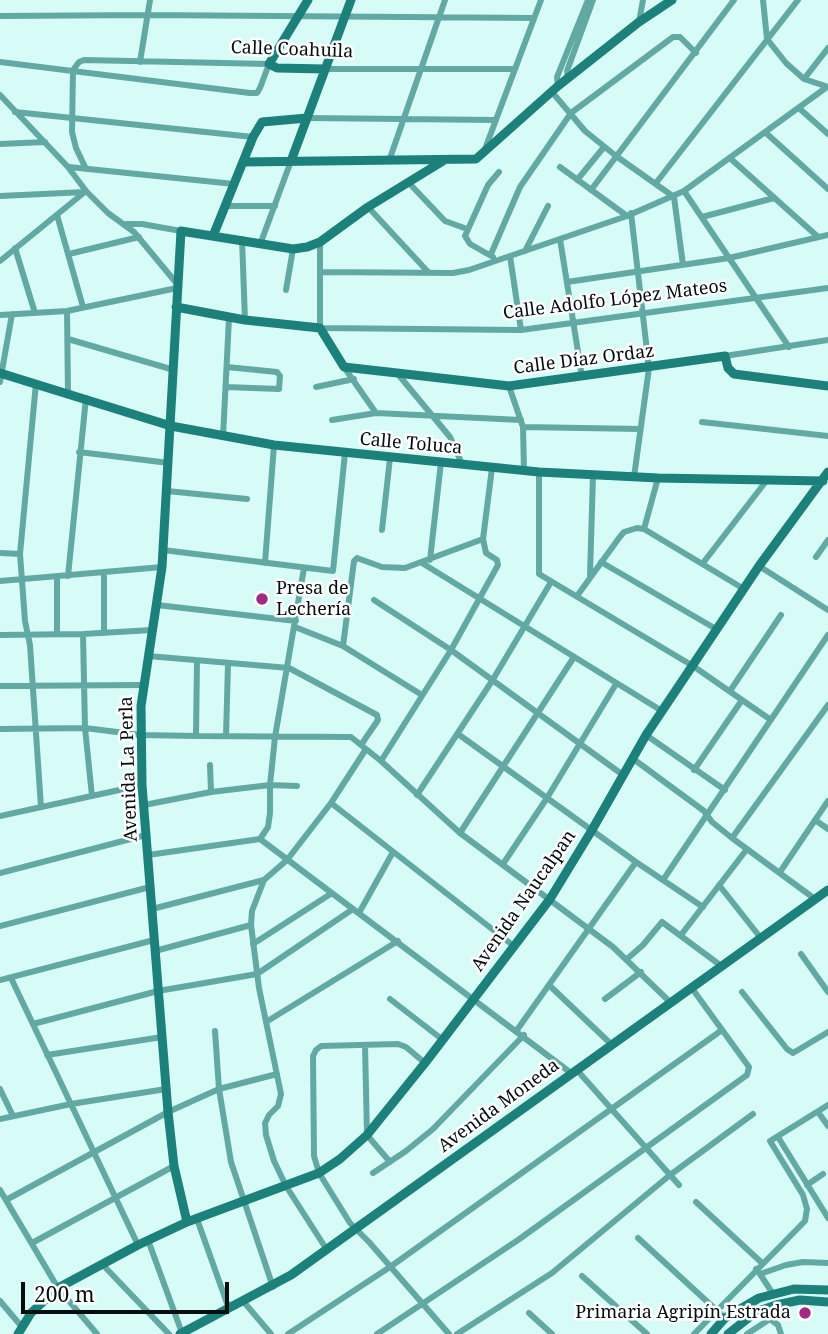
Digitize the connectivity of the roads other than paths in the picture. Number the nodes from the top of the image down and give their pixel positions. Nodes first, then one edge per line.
1 (150, 0) edge
2 (308, 0) edge
3 (351, 0) edge
4 (445, 0) edge
5 (541, 0) edge
6 (590, 0) edge
7 (643, 0) edge
8 (673, 0) edge
9 (734, 0) edge
10 (763, 0) edge
11 (798, 0) edge
12 (147, 15) junction
13 (0, 16) edge
14 (345, 16) junction
15 (439, 16) junction
16 (296, 17) junction
17 (534, 18) junction
18 (639, 22) junction
19 (767, 39) junction
20 (828, 48) edge
21 (696, 53) junction
22 (0, 62) edge
23 (140, 62) junction
24 (269, 64) junction
25 (325, 69) junction
26 (421, 69) junction
27 (515, 69) junction
28 (74, 70) junction
29 (568, 79) junction
30 (804, 79) junction
31 (828, 87) edge
32 (555, 89) junction
33 (0, 95) edge
34 (800, 109) junction
35 (15, 112) junction
36 (571, 113) junction
37 (71, 117) junction
38 (307, 118) junction
39 (405, 118) junction
40 (496, 120) junction
41 (766, 133) junction
42 (828, 134) edge
43 (253, 136) junction
44 (45, 142) junction
45 (0, 144) edge
46 (604, 147) junction
47 (484, 151) junction
48 (616, 156) junction
49 (731, 159) junction
50 (291, 161) junction
51 (389, 161) junction
52 (443, 161) junction
53 (243, 162) junction
54 (68, 167) junction
55 (560, 167) dead end
56 (86, 169) junction
57 (499, 172) dead end
58 (577, 180) junction
59 (408, 182) junction
60 (656, 183) junction
61 (234, 184) junction
62 (828, 189) edge
63 (591, 190) junction
64 (86, 191) junction
65 (684, 191) junction
66 (0, 196) edge
67 (674, 197) junction
68 (774, 198) junction
69 (225, 206) junction
70 (275, 206) junction
71 (548, 206) dead end
72 (369, 207) junction
73 (629, 214) junction
74 (57, 215) junction
75 (702, 217) junction
76 (126, 224) junction
77 (467, 229) junction
78 (181, 231) junction
79 (828, 235) edge
80 (212, 236) junction
81 (817, 236) junction
82 (139, 237) junction
83 (242, 239) junction
84 (560, 239) junction
85 (261, 242) junction
86 (320, 242) junction
87 (15, 248) junction
88 (293, 249) junction
89 (524, 251) junction
90 (69, 254) junction
91 (491, 254) junction
92 (510, 256) junction
93 (729, 258) junction
94 (0, 261) edge
95 (497, 261) junction
96 (683, 265) junction
97 (639, 271) junction
98 (320, 272) junction
99 (429, 274) junction
100 (567, 282) junction
101 (178, 286) junction
102 (828, 288) edge
103 (286, 290) dead end
104 (756, 299) junction
105 (83, 307) junction
106 (176, 307) junction
107 (66, 311) junction
108 (35, 313) junction
109 (12, 314) junction
110 (0, 315) edge
111 (644, 315) junction
112 (229, 317) junction
113 (245, 320) junction
114 (573, 324) junction
115 (320, 328) junction
116 (521, 330) junction
117 (68, 339) junction
118 (828, 340) edge
119 (789, 347) junction
120 (726, 356) junction
121 (227, 367) junction
122 (344, 367) junction
123 (649, 368) junction
124 (174, 370) junction
125 (0, 373) edge
126 (397, 373) junction
127 (582, 377) junction
128 (354, 379) junction
129 (0, 382) edge
130 (36, 383) junction
131 (509, 386) junction
132 (828, 386) edge
133 (226, 387) junction
134 (316, 387) dead end
135 (68, 393) junction
136 (86, 398) junction
137 (376, 414) junction
138 (433, 417) junction
139 (332, 420) dead end
140 (702, 422) dead end
141 (522, 424) junction
142 (171, 426) junction
143 (640, 429) junction
144 (828, 436) edge
145 (223, 437) junction
146 (274, 445) junction
147 (79, 452) junction
148 (345, 453) junction
149 (390, 458) junction
150 (441, 462) junction
151 (169, 463) junction
152 (463, 464) junction
153 (492, 468) junction
154 (524, 471) junction
155 (538, 472) junction
156 (828, 472) edge
157 (593, 475) junction
158 (634, 477) junction
159 (658, 478) junction
160 (767, 480) junction
161 (825, 481) edge
162 (167, 491) junction
163 (247, 499) dead end
164 (643, 529) junction
165 (382, 530) dead end
166 (483, 539) junction
167 (828, 540) edge
168 (163, 550) junction
169 (0, 553) edge
170 (20, 554) junction
171 (816, 557) dead end
172 (430, 560) junction
173 (601, 562) junction
174 (265, 563) junction
175 (422, 563) junction
176 (703, 563) junction
177 (759, 566) junction
178 (162, 567) junction
179 (304, 568) junction
180 (104, 572) junction
181 (68, 576) junction
182 (590, 577) junction
183 (57, 578) junction
184 (21, 580) junction
185 (0, 581) edge
186 (551, 582) junction
187 (744, 589) junction
188 (577, 596) junction
189 (480, 599) junction
190 (374, 600) dead end
191 (158, 605) junction
192 (828, 610) edge
193 (781, 615) dead end
194 (295, 624) junction
195 (525, 627) junction
196 (716, 629) junction
197 (152, 630) junction
198 (27, 633) junction
199 (104, 633) junction
200 (57, 634) junction
201 (83, 634) junction
202 (0, 635) edge
203 (827, 638) edge
204 (343, 646) junction
205 (451, 650) junction
206 (148, 656) junction
207 (574, 657) junction
208 (198, 661) junction
209 (228, 664) junction
210 (693, 666) junction
211 (289, 668) junction
212 (492, 681) junction
213 (616, 684) junction
214 (33, 685) junction
215 (142, 685) junction
216 (0, 686) edge
217 (83, 686) junction
218 (730, 691) junction
219 (422, 695) junction
220 (742, 700) junction
221 (828, 705) edge
222 (662, 712) junction
223 (538, 714) junction
224 (771, 720) junction
225 (35, 728) junction
226 (0, 729) edge
227 (85, 729) junction
228 (458, 734) junction
229 (141, 735) junction
230 (646, 735) junction
231 (196, 736) junction
232 (226, 736) junction
233 (275, 737) junction
234 (579, 744) junction
235 (363, 747) junction
236 (632, 758) junction
237 (381, 761) junction
238 (210, 765) dead end
239 (504, 767) junction
240 (694, 769) junction
241 (623, 775) junction
242 (142, 785) junction
243 (270, 785) junction
244 (297, 786) dead end
245 (725, 790) junction
246 (211, 792) junction
247 (417, 795) junction
248 (92, 796) junction
249 (547, 798) junction
250 (828, 801) edge
251 (331, 803) junction
252 (144, 805) junction
253 (41, 807) junction
254 (707, 815) junction
255 (0, 816) edge
256 (815, 820) junction
257 (828, 829) edge
258 (592, 830) junction
259 (460, 833) junction
260 (146, 835) junction
261 (732, 838) junction
262 (260, 839) junction
263 (747, 849) junction
264 (393, 852) junction
265 (148, 855) junction
266 (287, 860) junction
267 (636, 862) junction
268 (503, 864) junction
269 (0, 873) edge
270 (780, 873) junction
271 (264, 880) junction
272 (663, 880) junction
273 (719, 885) junction
274 (150, 887) junction
275 (828, 890) edge
276 (332, 893) junction
277 (550, 899) junction
278 (815, 899) junction
279 (703, 906) junction
280 (152, 909) junction
281 (356, 911) junction
282 (251, 925) junction
283 (0, 926) edge
284 (589, 929) junction
285 (681, 934) junction
286 (760, 937) junction
287 (155, 940) junction
288 (398, 942) junction
289 (254, 944) junction
290 (515, 947) junction
291 (155, 951) junction
292 (800, 954) dead end
293 (627, 959) junction
294 (720, 965) junction
295 (641, 972) junction
296 (257, 974) junction
297 (11, 978) junction
298 (0, 980) edge
299 (549, 985) junction
300 (691, 986) junction
301 (158, 991) junction
302 (742, 992) dead end
303 (828, 992) edge
304 (390, 999) dead end
305 (475, 999) junction
306 (605, 999) dead end
307 (670, 1002) junction
308 (265, 1022) junction
309 (33, 1024) junction
310 (517, 1030) junction
311 (722, 1030) junction
312 (215, 1031) dead end
313 (828, 1032) edge
314 (523, 1035) junction
315 (162, 1037) junction
316 (443, 1040) junction
317 (611, 1044) junction
318 (365, 1045) junction
319 (47, 1055) junction
320 (425, 1063) junction
321 (574, 1071) junction
322 (277, 1074) junction
323 (0, 1089) edge
324 (166, 1089) junction
325 (219, 1089) junction
326 (71, 1104) junction
327 (828, 1105) edge
328 (612, 1110) junction
329 (168, 1112) junction
330 (818, 1112) junction
331 (753, 1114) dead end
332 (13, 1116) junction
333 (0, 1119) edge
334 (828, 1126) edge
335 (367, 1135) junction
336 (778, 1137) junction
337 (646, 1148) junction
338 (94, 1153) junction
339 (390, 1163) junction
340 (174, 1166) junction
341 (319, 1173) junction
342 (373, 1173) dead end
343 (822, 1174) dead end
344 (670, 1175) junction
345 (679, 1185) dead end
346 (807, 1185) junction
347 (286, 1186) junction
348 (0, 1190) edge
349 (116, 1198) junction
350 (6, 1200) junction
351 (243, 1201) junction
352 (696, 1202) dead end
353 (828, 1218) edge
354 (192, 1220) junction
355 (356, 1229) junction
356 (638, 1238) dead end
357 (148, 1240) junction
358 (32, 1243) junction
359 (138, 1245) junction
360 (327, 1250) junction
361 (762, 1263) junction
362 (828, 1263) edge
363 (102, 1264) junction
364 (390, 1267) junction
365 (758, 1271) junction
366 (582, 1276) dead end
367 (273, 1287) junction
368 (58, 1288) junction
369 (828, 1290) edge
370 (773, 1294) junction
371 (0, 1301) edge
372 (243, 1301) junction
373 (828, 1302) edge
374 (423, 1304) junction
375 (229, 1309) junction
376 (716, 1309) junction
377 (529, 1313) dead end
378 (725, 1318) junction
379 (23, 1332) edge
380 (698, 1333) edge
381 (97, 1334) edge
382 (169, 1334) edge
383 (181, 1334) edge
384 (271, 1334) edge
385 (288, 1334) edge
386 (377, 1334) edge
387 (449, 1334) edge
388 (457, 1334) edge
389 (552, 1334) edge
390 (647, 1334) edge
391 (710, 1334) edge
392 (728, 1334) edge
393 (747, 1334) edge
394 (781, 1334) edge

1 - 12 street
2 - 16 main road
3 - 14 main road
4 - 15 street
5 - 17 street
6 - 29 street
6 - 32 street
7 - 18 street
8 - 18 main road
9 - 21 street
10 - 19 street
11 - 19 street
12 - 13 street
12 - 16 street
12 - 23 street
14 - 15 street
14 - 16 street
14 - 25 main road
15 - 17 street
15 - 26 street
16 - 24 main road
17 - 27 street
18 - 29 main road
19 - 30 street
19 - 60 street
20 - 30 street
21 - 36 street
21 - 48 street
22 - 28 street
23 - 24 street, Calle Coahuila
23 - 28 street, Calle Coahuila
24 - 25 main road, Calle Coahuila
24 - 28 street
25 - 26 street, Calle Coahuila
25 - 38 main road
26 - 27 street, Calle Coahuila
26 - 39 street
27 - 40 street
28 - 37 street
29 - 32 main road
30 - 31 street
31 - 34 street
32 - 36 street
32 - 47 main road
33 - 35 street
34 - 41 street
34 - 42 street
35 - 37 street
35 - 44 street
36 - 46 street
36 - 91 street
37 - 43 street
37 - 56 street
38 - 39 street
38 - 43 main road
38 - 50 main road
39 - 40 street
39 - 51 street
40 - 47 street
41 - 49 street
41 - 62 street
43 - 53 main road
44 - 45 street
44 - 54 street
46 - 48 street
46 - 58 street
47 - 52 main road
48 - 60 street
48 - 63 street
49 - 65 street
49 - 68 street
50 - 51 main road
50 - 53 main road
50 - 70 street
51 - 52 main road
52 - 59 main road
53 - 61 main road
54 - 56 street
54 - 64 street
55 - 58 street
56 - 61 street
57 - 77 street
58 - 63 street
59 - 72 main road
59 - 77 street
60 - 67 street
61 - 69 main road
63 - 73 street
64 - 66 street
64 - 74 street
64 - 76 street
65 - 67 street
65 - 75 street
67 - 73 street
67 - 96 street
68 - 75 street
68 - 81 street
69 - 70 street
69 - 80 main road
70 - 85 street
71 - 89 street
72 - 86 main road
72 - 99 street
73 - 84 street
73 - 97 street
74 - 87 street
74 - 90 street
75 - 93 street
76 - 78 street
76 - 82 street
77 - 91 street
78 - 80 main road
78 - 101 main road, Avenida La Perla
79 - 81 street
80 - 83 main road
81 - 93 street
82 - 90 street
82 - 101 street
83 - 85 main road
83 - 113 street
84 - 89 street
84 - 100 street
85 - 88 main road
86 - 88 main road
86 - 98 street
87 - 94 street
87 - 108 street
88 - 103 street
89 - 92 street
90 - 105 street
91 - 95 street
92 - 95 street
92 - 116 street
93 - 96 street
93 - 104 street
95 - 99 street
96 - 97 street
97 - 100 street
97 - 111 street
98 - 99 street
98 - 115 street
100 - 114 street
101 - 105 street
101 - 106 main road, Avenida La Perla
102 - 104 street, Calle Adolfo López Mateos
104 - 111 street, Calle Adolfo López Mateos
104 - 119 street
105 - 107 street
106 - 112 main road, Calle Adolfo López Mateos
106 - 124 main road, Avenida La Perla
107 - 108 street
107 - 117 street
108 - 109 street
109 - 110 street
109 - 125 street
111 - 114 street, Calle Adolfo López Mateos
111 - 123 street
112 - 113 main road, Calle Adolfo López Mateos
112 - 121 street
113 - 115 main road, Calle Adolfo López Mateos
114 - 116 street, Calle Adolfo López Mateos
114 - 127 street
115 - 116 street, Calle Adolfo López Mateos
115 - 122 main road
117 - 124 street
117 - 135 street
118 - 119 street, Calle Díaz Ordaz
119 - 120 street, Calle Díaz Ordaz
120 - 123 main road, Calle Díaz Ordaz
120 - 132 main road
121 - 133 street
121 - 133 street
122 - 126 main road, Calle Díaz Ordaz
122 - 128 street
123 - 127 main road, Calle Díaz Ordaz
123 - 143 street
124 - 142 main road, Avenida La Perla
125 - 129 street
125 - 130 main road, Calle Toluca
126 - 131 main road, Calle Díaz Ordaz
126 - 138 street
127 - 131 main road, Calle Díaz Ordaz
128 - 134 street
128 - 137 street
130 - 135 main road, Calle Toluca
130 - 170 street
131 - 141 street
133 - 145 street
135 - 136 main road, Calle Toluca
136 - 142 main road, Calle Toluca
136 - 147 street
137 - 138 street
137 - 139 street
138 - 141 street
138 - 152 street
140 - 144 street
141 - 143 street
141 - 154 street
142 - 145 main road, Calle Toluca
142 - 151 main road, Avenida La Perla
143 - 158 street
145 - 146 main road, Calle Toluca
146 - 148 main road, Calle Toluca
146 - 174 street
147 - 151 street
147 - 181 street
148 - 149 main road, Calle Toluca
148 - 179 street
149 - 150 main road, Calle Toluca
149 - 165 street
150 - 152 main road, Calle Toluca
150 - 172 street
151 - 162 main road, Avenida La Perla
152 - 153 main road, Calle Toluca
153 - 154 main road, Calle Toluca
153 - 166 street
154 - 155 main road, Calle Toluca
155 - 157 main road, Calle Toluca
155 - 186 street
156 - 161 main road, Avenida Naucalpan
157 - 158 main road, Calle Toluca
157 - 182 street
158 - 159 main road, Calle Toluca
159 - 160 main road, Calle Toluca
159 - 164 street
160 - 161 main road, Calle Toluca
160 - 176 street
161 - 177 main road, Avenida Naucalpan
162 - 163 street
162 - 168 main road, Avenida La Perla
164 - 173 street
164 - 176 street
166 - 172 street
166 - 189 street
167 - 171 street
168 - 174 street
168 - 178 main road, Avenida La Perla
169 - 170 street
170 - 184 street
172 - 175 street
173 - 182 street
173 - 196 street
174 - 179 street
175 - 189 street
175 - 204 street
176 - 187 street
177 - 187 main road, Avenida Naucalpan
177 - 192 street
178 - 180 street
178 - 191 main road, Avenida La Perla
179 - 194 street
180 - 181 street
180 - 199 street
181 - 183 street
182 - 188 street
183 - 184 street
183 - 200 street
184 - 185 street
184 - 198 street
186 - 188 street
186 - 195 street
187 - 196 main road, Avenida Naucalpan
188 - 210 street
189 - 195 street
189 - 205 street
190 - 205 street
191 - 194 street
191 - 197 main road, Avenida La Perla
193 - 218 street
194 - 204 street
194 - 211 street
195 - 207 street
195 - 212 street
196 - 210 main road, Avenida Naucalpan
197 - 199 street
197 - 206 main road, Avenida La Perla
198 - 200 street
198 - 202 street
198 - 214 street
199 - 201 street
200 - 201 street
201 - 217 street
203 - 224 street
204 - 219 street
205 - 212 street
205 - 219 street
206 - 208 street
206 - 215 main road, Avenida La Perla
207 - 213 street
207 - 223 street
208 - 209 street
208 - 231 street
209 - 211 street
209 - 232 street
210 - 218 street
210 - 222 main road, Avenida Naucalpan
211 - 233 street
211 - 235 street
212 - 223 street
212 - 228 street
213 - 222 street
213 - 234 street
214 - 216 street
214 - 217 street
214 - 225 street
215 - 217 street
215 - 229 main road, Avenida La Perla
217 - 227 street
218 - 220 street
219 - 237 street
220 - 224 street
220 - 240 street
221 - 261 street
222 - 230 main road, Avenida Naucalpan
223 - 234 street
223 - 239 street
224 - 245 street
225 - 226 street
225 - 227 street
225 - 253 street
227 - 229 street
227 - 248 street
228 - 239 street
228 - 247 street
229 - 231 street
229 - 242 main road, Avenida La Perla
230 - 236 main road, Avenida Naucalpan
230 - 240 street
231 - 232 street
232 - 233 street
233 - 235 street
233 - 243 street
234 - 241 street
234 - 249 street
235 - 237 street
235 - 251 street
236 - 241 main road, Avenida Naucalpan
236 - 254 street
237 - 247 street
238 - 246 street
239 - 249 street
239 - 259 street
240 - 245 street
241 - 258 main road, Avenida Naucalpan
242 - 248 street
242 - 252 main road, Avenida La Perla
243 - 244 street
243 - 246 street
243 - 262 street
245 - 254 street
246 - 252 street
247 - 259 street
248 - 253 street
249 - 258 street
249 - 268 street
250 - 256 street
251 - 264 street
251 - 266 street
252 - 260 main road, Avenida La Perla
253 - 255 street
254 - 261 street
254 - 272 street
256 - 257 street
256 - 270 street
258 - 267 street
258 - 277 main road, Avenida Naucalpan
259 - 268 street
260 - 265 main road, Avenida La Perla
260 - 269 street
261 - 263 street
262 - 265 street
262 - 266 street
263 - 270 street
263 - 273 street
264 - 281 street
264 - 290 street
265 - 274 main road, Avenida La Perla
266 - 271 street
266 - 276 street
267 - 272 street
267 - 284 street
268 - 277 street
270 - 278 street
271 - 280 street
271 - 282 street
272 - 279 street
273 - 279 street
273 - 286 street
274 - 280 main road, Avenida La Perla
274 - 283 street
275 - 278 main road, Avenida Moneda
276 - 281 street
276 - 289 street
277 - 284 street
277 - 290 main road, Avenida Naucalpan
278 - 286 main road, Avenida Moneda
279 - 285 street
280 - 287 main road, Avenida La Perla
281 - 288 street
281 - 296 street
282 - 289 street
282 - 291 street
284 - 293 street
284 - 299 street
285 - 293 street
285 - 294 street
286 - 294 main road, Avenida Moneda
287 - 291 main road, Avenida La Perla
287 - 297 street
288 - 305 street
288 - 308 street
289 - 296 street
290 - 305 main road, Avenida Naucalpan
291 - 301 main road, Avenida La Perla
292 - 303 street
293 - 295 street
294 - 300 main road, Avenida Moneda
295 - 306 street
295 - 307 street
296 - 301 street
296 - 308 street
297 - 298 street
297 - 309 street
299 - 310 street
299 - 317 street
300 - 307 main road, Avenida Moneda
300 - 311 street
301 - 309 street
301 - 315 main road, Avenida La Perla
302 - 313 street
304 - 316 street
305 - 310 street
305 - 316 main road, Avenida Naucalpan
307 - 317 main road, Avenida Moneda
308 - 322 street
309 - 319 street
310 - 314 street
311 - 328 street
311 - 337 street
312 - 325 street
314 - 321 street
314 - 339 street
315 - 319 street
315 - 324 main road, Avenida La Perla
316 - 320 main road, Avenida Naucalpan
317 - 321 main road, Avenida Moneda
318 - 320 street
318 - 335 street
318 - 341 street
319 - 326 street
320 - 335 main road, Avenida Naucalpan
321 - 328 street
321 - 355 main road, Avenida Moneda
322 - 325 street
322 - 347 street
323 - 332 street
324 - 326 street
324 - 329 main road, Avenida La Perla
325 - 329 street
325 - 351 street
326 - 332 street
326 - 338 street
327 - 330 street
328 - 337 street
328 - 364 street
329 - 338 street
329 - 340 main road, Avenida La Perla
330 - 334 street
330 - 336 street
331 - 344 street
332 - 333 street
335 - 339 street
335 - 341 main road, Avenida Naucalpan
336 - 346 street
336 - 361 street
337 - 344 street
337 - 374 street
338 - 349 street
338 - 350 street
339 - 342 street
340 - 349 street
340 - 354 main road, Avenida La Perla
341 - 347 main road, Avenida Naucalpan
341 - 355 street
343 - 346 street
344 - 345 street
344 - 388 street
346 - 353 street
347 - 351 main road, Avenida Naucalpan
347 - 360 street
348 - 350 street
349 - 358 street
349 - 359 street
350 - 358 street
351 - 354 main road, Avenida Naucalpan
351 - 367 street
352 - 361 street
354 - 357 main road, Avenida Naucalpan
354 - 375 street
355 - 360 main road, Avenida Moneda
355 - 364 street
356 - 376 street
357 - 359 main road, Avenida Naucalpan
357 - 383 street
358 - 368 street
359 - 363 main road, Avenida Naucalpan
360 - 367 main road, Avenida Moneda
361 - 365 street
362 - 365 street
363 - 368 main road, Avenida Naucalpan
363 - 382 street
364 - 374 street
364 - 385 street
365 - 370 street
365 - 376 street
366 - 390 street
367 - 372 main road, Avenida Moneda
368 - 379 main road, Avenida Naucalpan
368 - 381 street
369 - 370 main road
370 - 378 main road
371 - 379 street
372 - 375 main road, Avenida Moneda
372 - 384 street
373 - 392 main road
374 - 386 street
374 - 387 street
375 - 383 main road, Avenida Moneda
376 - 378 street
376 - 380 street
377 - 389 street
378 - 391 main road
393 - 394 street

